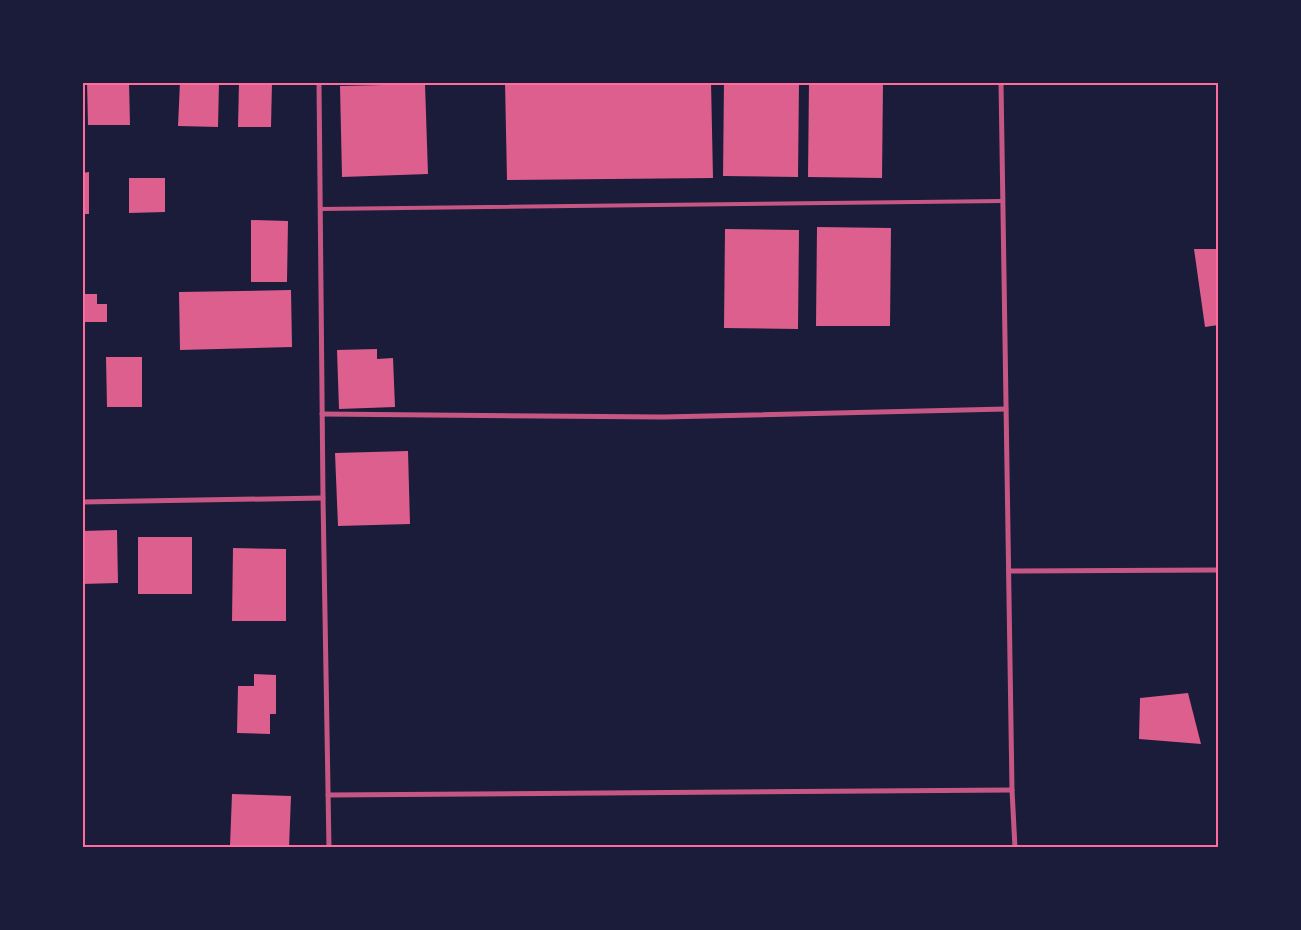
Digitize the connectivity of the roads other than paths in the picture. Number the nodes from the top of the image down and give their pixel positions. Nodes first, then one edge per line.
1 (319, 82) edge
2 (1001, 82) edge
3 (1003, 201) junction
4 (320, 209) junction
5 (1006, 409) junction
6 (322, 414) junction
7 (323, 498) junction
8 (82, 502) edge
9 (1218, 570) edge
10 (1009, 571) junction
11 (1012, 790) junction
12 (328, 795) junction
13 (328, 848) edge
14 (1015, 848) edge

1 - 4 street
2 - 3 street
3 - 4 lane
3 - 5 street
4 - 6 street
5 - 6 street
5 - 10 street
6 - 7 street
7 - 8 street
7 - 12 street
9 - 10 street
10 - 11 street
11 - 12 street
11 - 14 street
12 - 13 street

